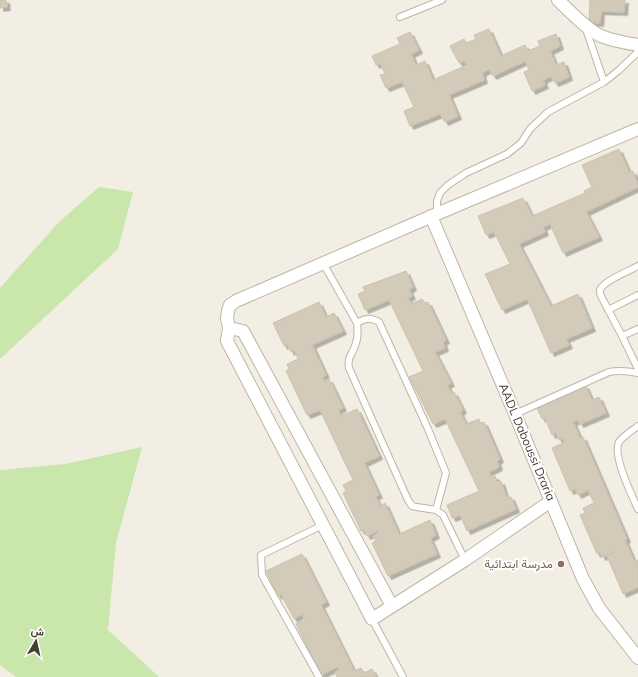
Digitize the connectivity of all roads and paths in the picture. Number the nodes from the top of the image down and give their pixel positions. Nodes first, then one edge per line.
1 (442, 0) edge
2 (558, 0) edge
3 (400, 17) dead end
4 (584, 24) junction
5 (638, 45) edge
6 (638, 52) edge
7 (604, 82) junction
8 (638, 129) edge
9 (435, 215) junction
10 (323, 263) junction
11 (638, 266) edge
12 (638, 295) edge
13 (608, 310) junction
14 (357, 323) junction
15 (229, 328) junction
16 (638, 329) edge
17 (622, 336) junction
18 (638, 369) edge
19 (638, 373) edge
20 (515, 414) junction
21 (638, 426) edge
22 (551, 501) junction
23 (638, 509) edge
24 (436, 510) junction
25 (323, 525) junction
26 (465, 560) junction
27 (392, 606) junction
28 (372, 619) junction
29 (633, 645) edge
30 (638, 658) edge
31 (319, 677) edge
32 (403, 677) edge

1 - 3 lane
2 - 4 street
4 - 5 street
4 - 7 lane
6 - 7 lane
7 - 9 lane
8 - 9 street
9 - 10 street
9 - 20 street, AADL Daboussi Draria
10 - 14 lane
10 - 15 street
11 - 13 lane
12 - 13 lane
13 - 17 lane
14 - 24 lane
14 - 24 lane
15 - 25 street
15 - 27 street
16 - 17 lane
17 - 18 lane
19 - 20 lane
20 - 22 street, AADL Daboussi Draria
21 - 23 lane
22 - 26 street
22 - 29 street, AADL Daboussi Draria
24 - 26 lane
25 - 28 street
25 - 31 lane
26 - 27 street
27 - 28 street
28 - 32 lane
29 - 30 street, AADL Daboussi Draria

